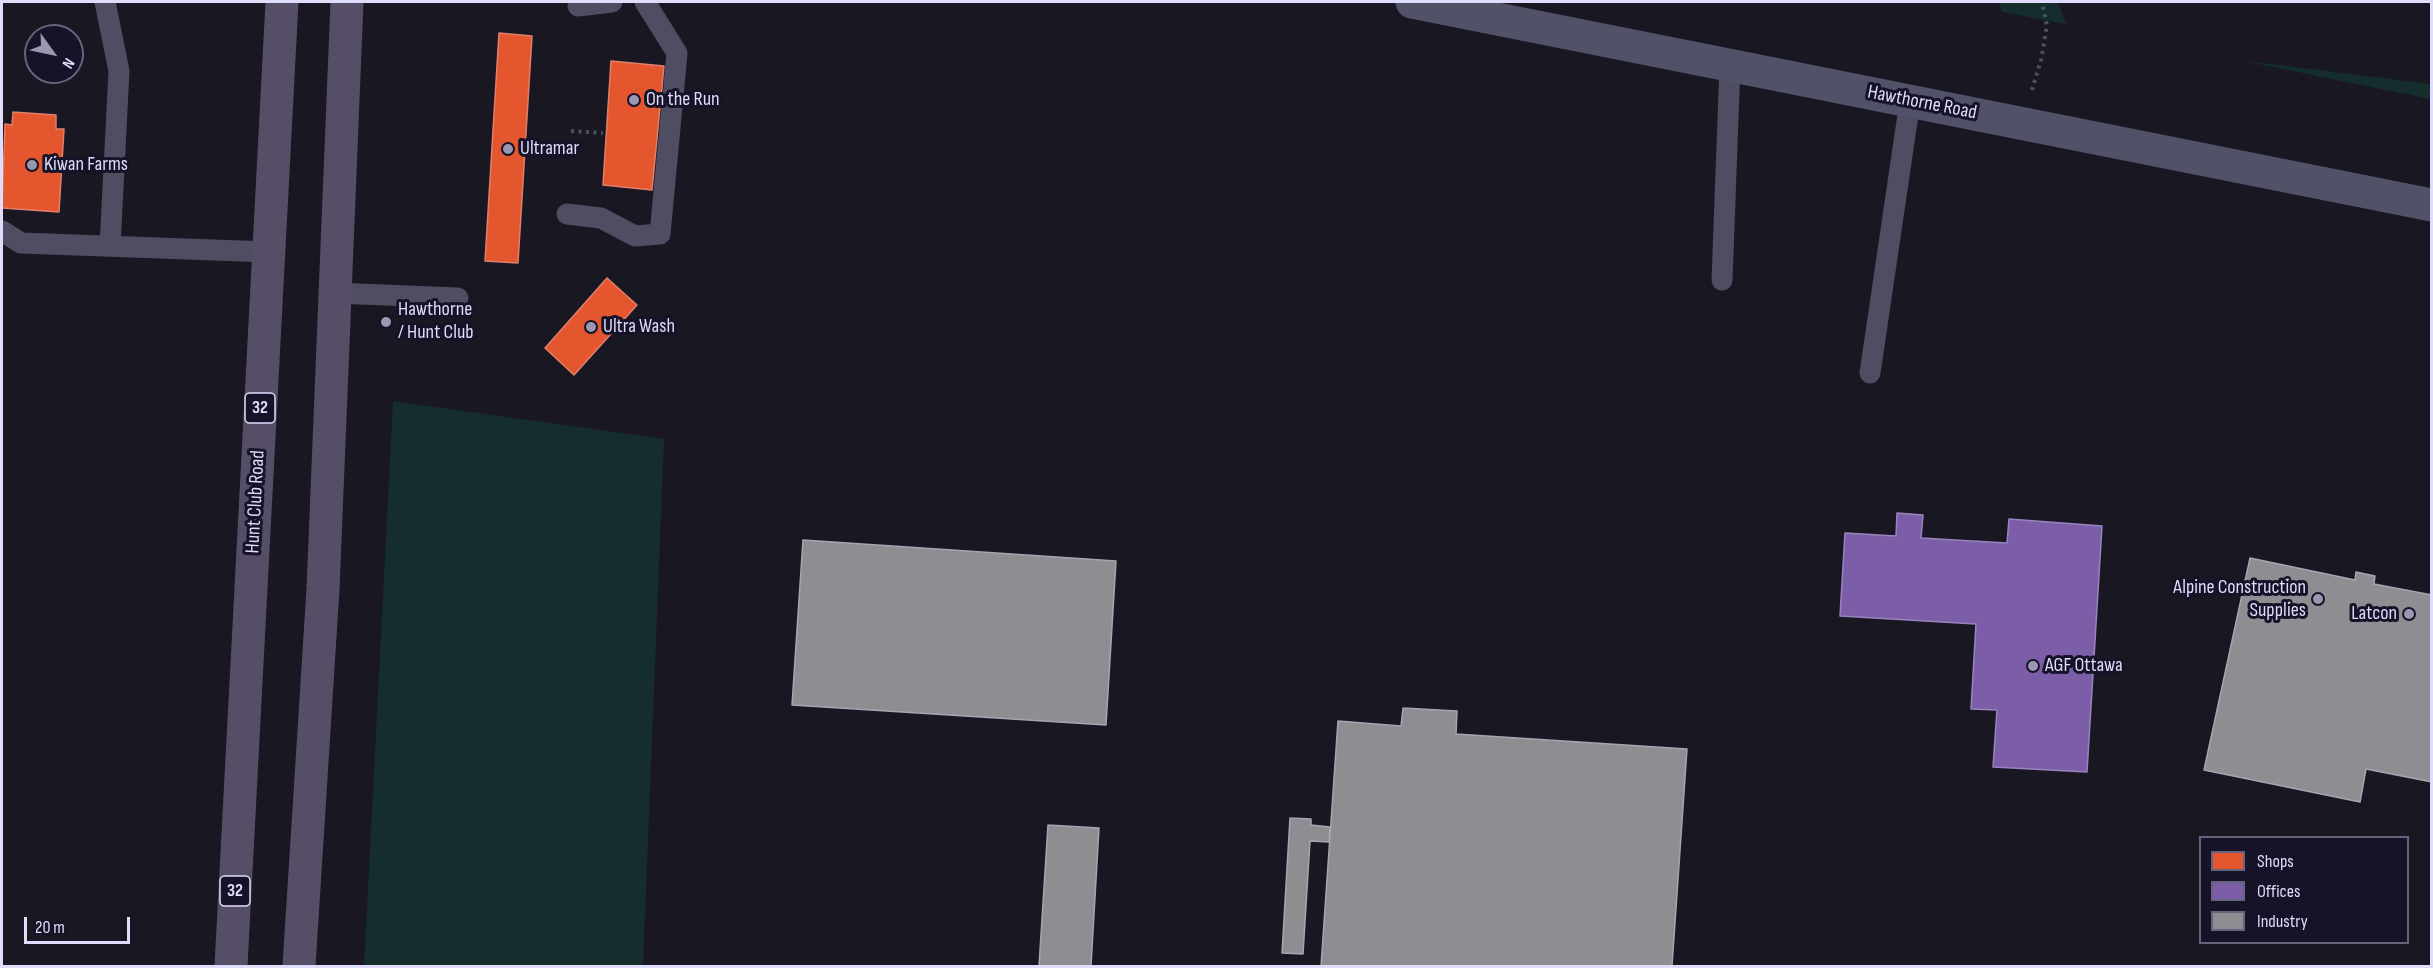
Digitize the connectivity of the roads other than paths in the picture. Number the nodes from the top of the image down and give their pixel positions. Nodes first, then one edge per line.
1 (105, 2) edge
2 (282, 2) edge
3 (347, 2) edge
4 (372, 2) edge
5 (612, 2) edge
6 (645, 2) edge
7 (1412, 2) edge
8 (578, 6) dead end
9 (1730, 65) junction
10 (345, 73) junction
11 (1910, 101) junction
12 (2432, 205) edge
13 (567, 214) dead end
14 (2, 231) edge
15 (110, 246) junction
16 (268, 252) junction
17 (1722, 280) dead end
18 (335, 293) junction
19 (458, 298) dead end
20 (1870, 374) dead end
21 (231, 966) edge
22 (299, 966) edge

1 - 15 lane
2 - 16 main road, Hunt Club Road / 32
3 - 10 main road
4 - 10 main road
5 - 8 lane
6 - 13 lane
7 - 9 main road, Hawthorne Road
9 - 11 main road, Hawthorne Road
9 - 17 lane
10 - 18 main road
11 - 12 main road, Hawthorne Road
11 - 20 lane
14 - 15 lane
15 - 16 lane
16 - 21 main road, Hunt Club Road / 32
18 - 19 lane
18 - 22 main road

